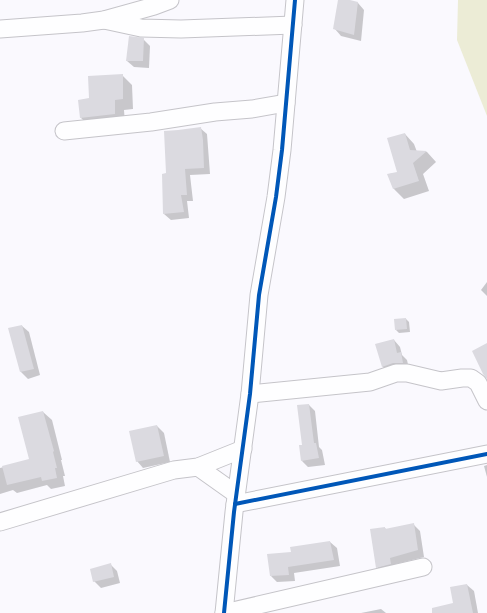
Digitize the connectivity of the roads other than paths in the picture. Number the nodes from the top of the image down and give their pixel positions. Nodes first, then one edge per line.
1 (170, 0) edge
2 (295, 0) edge
3 (154, 6) junction
4 (104, 20) junction
5 (293, 25) junction
6 (156, 28) junction
7 (0, 29) edge
8 (286, 102) junction
9 (64, 131) dead end
10 (250, 394) junction
11 (487, 401) edge
12 (243, 449) junction
13 (487, 454) edge
14 (198, 467) junction
15 (235, 499) junction
16 (0, 522) edge
17 (423, 567) dead end
18 (224, 613) edge

1 - 3 street
2 - 5 street
3 - 4 street
3 - 6 street
4 - 6 street
4 - 7 street
5 - 6 street
5 - 8 street
8 - 9 street
8 - 10 street
10 - 11 street
10 - 12 street
12 - 14 street
12 - 15 street
13 - 15 street
14 - 15 street
14 - 16 street
15 - 18 street
17 - 18 street

